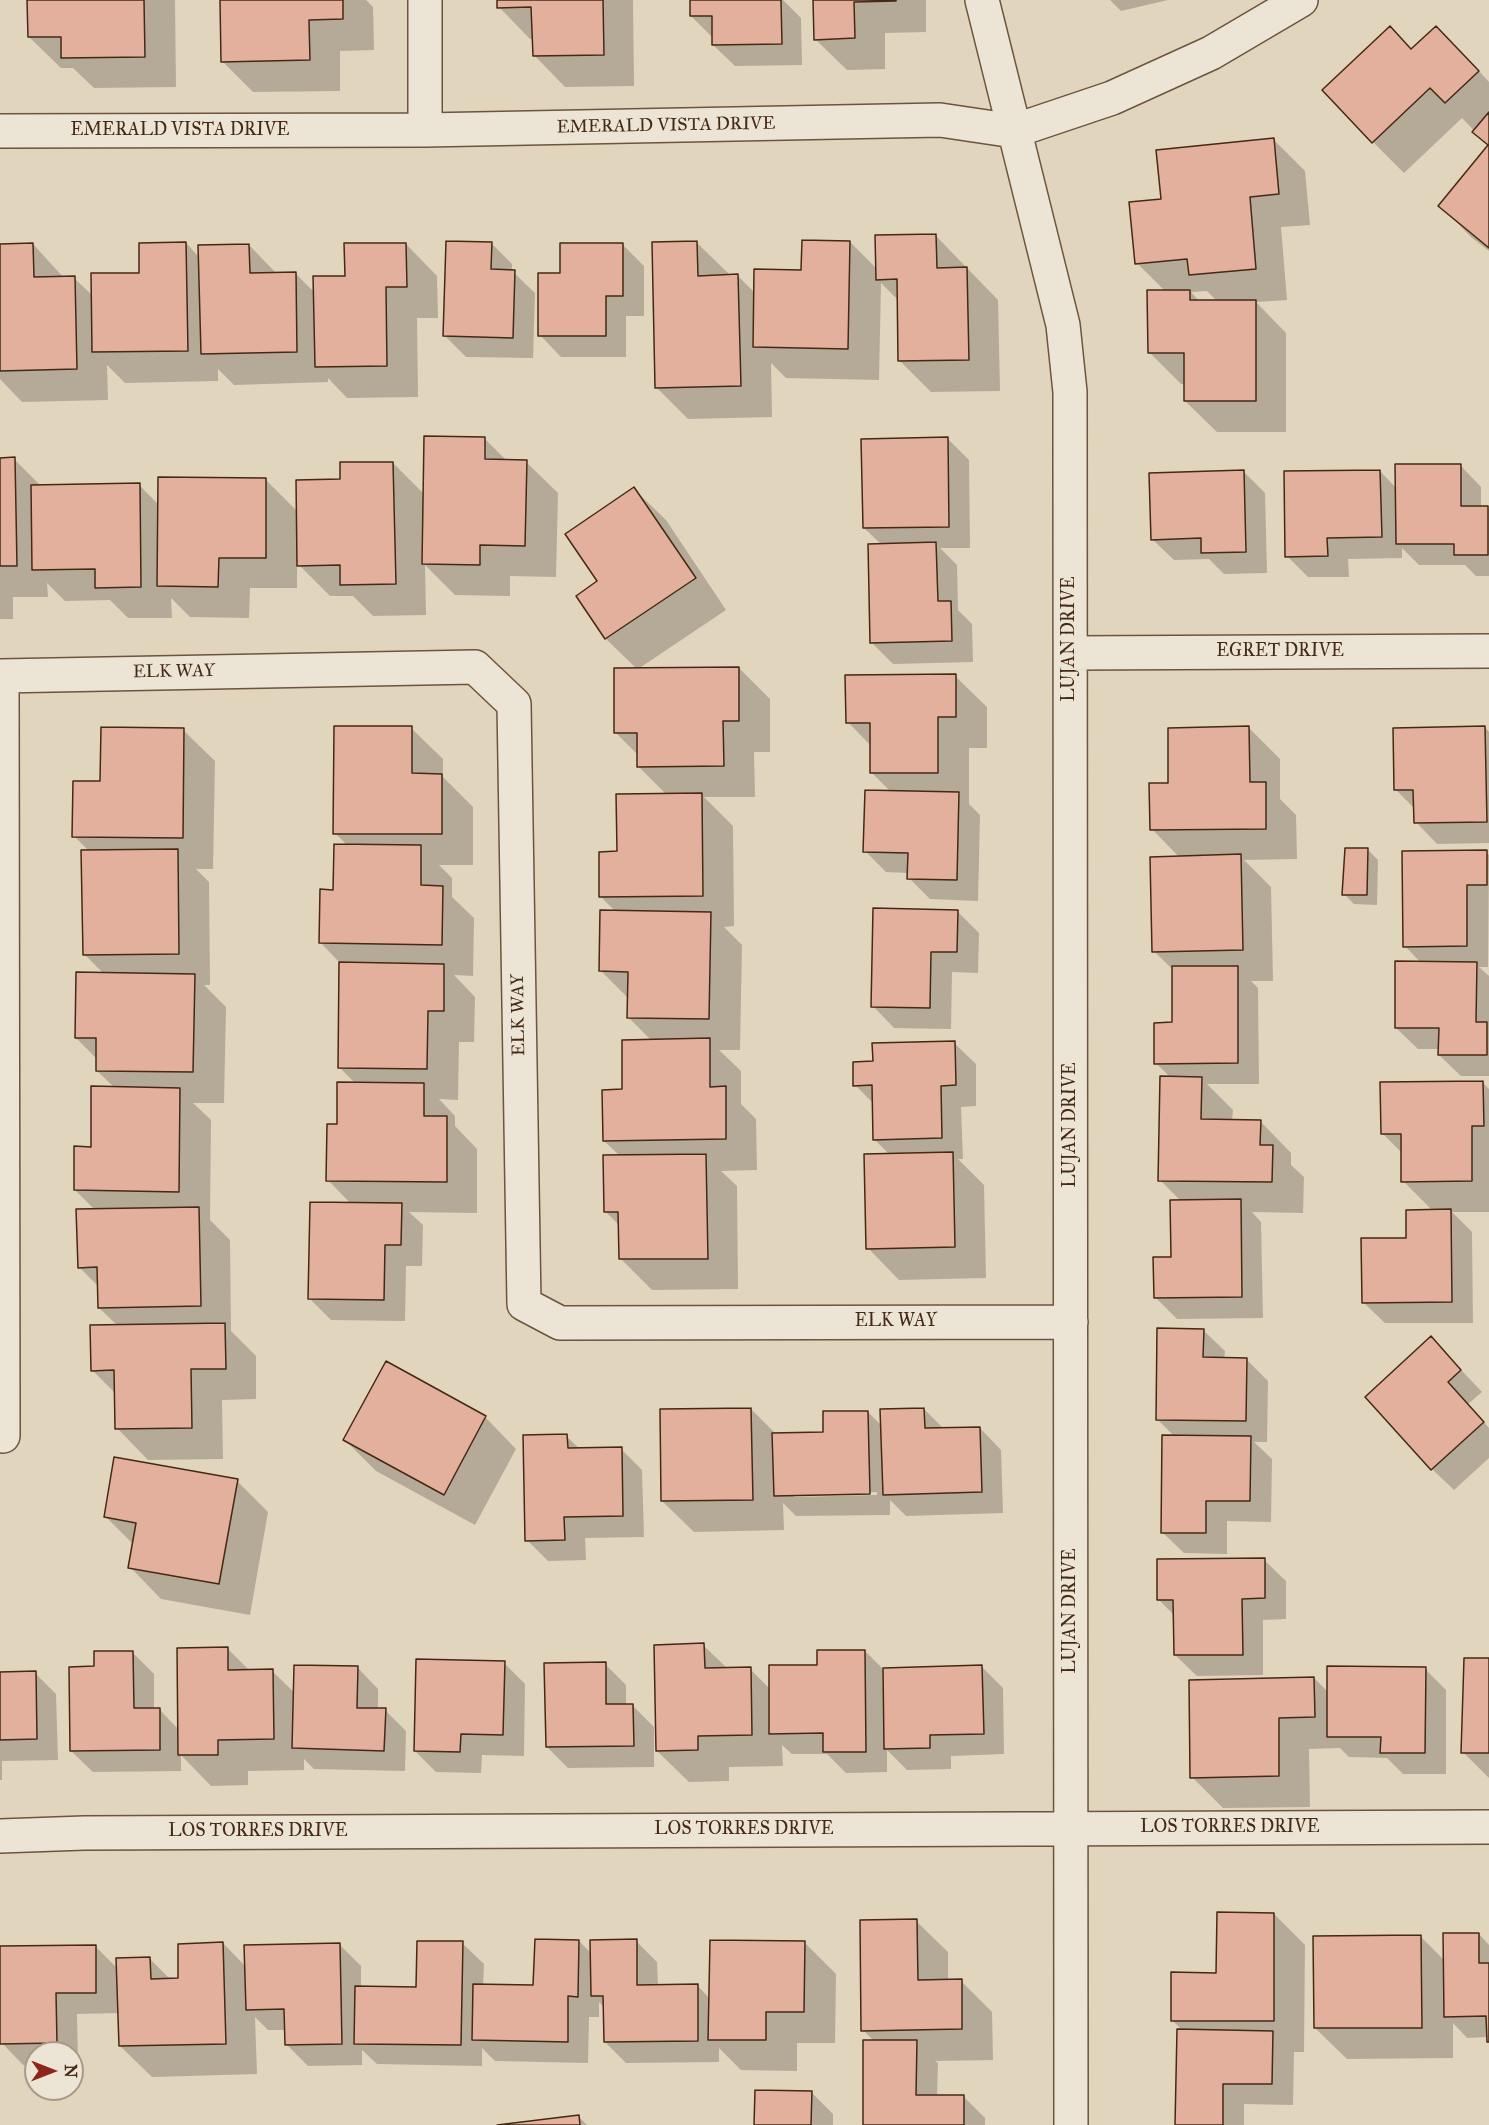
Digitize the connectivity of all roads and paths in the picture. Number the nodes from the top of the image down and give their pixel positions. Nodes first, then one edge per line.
1 (425, 0) edge
2 (982, 0) edge
3 (1301, 0) edge
4 (425, 130) junction
5 (0, 131) edge
6 (1014, 131) junction
7 (1489, 651) edge
8 (1071, 653) junction
9 (1, 676) edge
10 (1071, 1322) junction
11 (3, 1436) dead end
12 (1489, 1827) edge
13 (1071, 1828) junction
14 (0, 1836) edge
15 (1071, 2125) edge

1 - 4 street
2 - 6 street, LUJAN DRIVE
3 - 6 street, EMERALD VISTA DRIVE
4 - 5 street, EMERALD VISTA DRIVE
4 - 6 street, EMERALD VISTA DRIVE
6 - 8 street, LUJAN DRIVE
7 - 8 street, EGRET DRIVE
8 - 10 street, LUJAN DRIVE
9 - 10 street, ELK WAY
9 - 11 street
10 - 13 street, LUJAN DRIVE
12 - 13 street, LOS TORRES DRIVE
13 - 14 street, LOS TORRES DRIVE
13 - 15 street, LUJAN DRIVE

